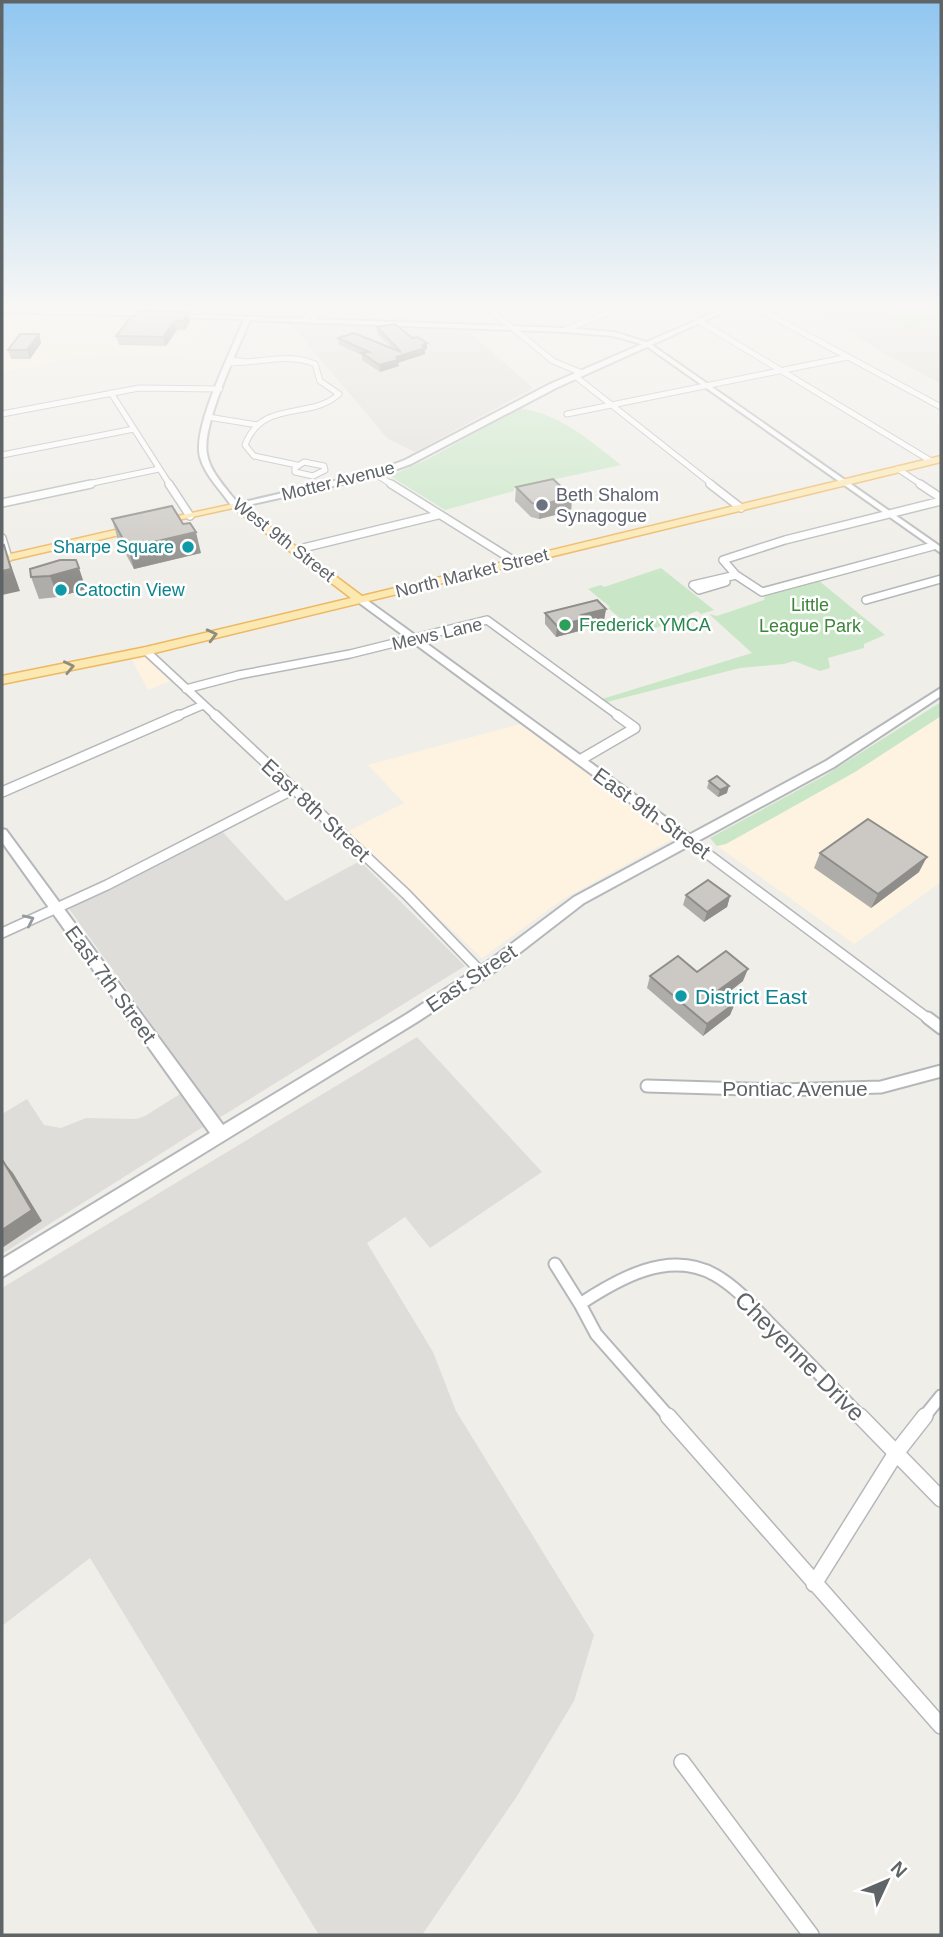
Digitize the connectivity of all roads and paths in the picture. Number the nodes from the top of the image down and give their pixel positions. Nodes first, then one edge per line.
1 (83, 398) edge
2 (114, 398) edge
3 (216, 398) edge
4 (333, 398) edge
5 (532, 398) edge
6 (607, 398) edge
7 (644, 398) edge
8 (725, 398) edge
9 (830, 398) edge
10 (925, 398) edge
11 (614, 405) junction
12 (941, 407) edge
13 (2, 414) edge
14 (567, 414) dead end
15 (207, 419) junction
16 (258, 425) junction
17 (134, 429) junction
18 (2, 455) edge
19 (936, 460) edge
20 (297, 465) junction
21 (159, 469) junction
22 (898, 469) junction
23 (375, 474) junction
24 (844, 483) junction
25 (941, 500) edge
26 (2, 503) edge
27 (235, 505) junction
28 (741, 508) junction
29 (438, 515) junction
30 (889, 515) junction
31 (190, 516) junction
32 (2, 538) edge
33 (933, 546) junction
34 (295, 550) junction
35 (941, 551) edge
36 (5, 559) edge
37 (516, 562) junction
38 (736, 575) junction
39 (724, 578) dead end
40 (941, 579) edge
41 (361, 600) junction
42 (866, 600) dead end
43 (415, 639) junction
44 (146, 651) junction
45 (2, 680) edge
46 (186, 689) junction
47 (941, 692) edge
48 (203, 705) junction
49 (580, 760) junction
50 (294, 789) junction
51 (2, 792) edge
52 (2, 833) edge
53 (689, 840) junction
54 (56, 907) junction
55 (2, 933) edge
56 (482, 973) junction
57 (941, 1028) edge
58 (941, 1071) edge
59 (647, 1086) dead end
60 (221, 1135) junction
61 (555, 1264) dead end
62 (2, 1269) edge
63 (580, 1304) junction
64 (941, 1396) edge
65 (896, 1453) junction
66 (941, 1499) edge
67 (814, 1584) junction
68 (941, 1726) edge
69 (682, 1762) dead end
70 (811, 1935) edge

1 - 13 street
2 - 17 street
3 - 15 street, West 9th Street
4 - 16 street
5 - 23 main road, Motter Avenue
6 - 11 street
7 - 11 street
8 - 24 street
9 - 19 street
10 - 12 street
11 - 14 street
11 - 28 street
15 - 16 street
15 - 27 street, West 9th Street
16 - 20 street
17 - 18 street
17 - 21 street
19 - 22 main road, North Market Street
20 - 20 street
21 - 26 street
21 - 31 street
22 - 24 main road, North Market Street
22 - 25 street
23 - 27 main road, Motter Avenue
23 - 29 street
24 - 28 main road, North Market Street
24 - 30 street
25 - 30 street
27 - 31 main road, Motter Avenue
27 - 34 main road, West 9th Street
28 - 37 main road, North Market Street
29 - 34 street
29 - 37 street
30 - 33 street
30 - 38 street
31 - 36 main road, Motter Avenue
32 - 36 street
33 - 35 street
33 - 38 street
34 - 41 main road, West 9th Street
37 - 41 main road, North Market Street
38 - 39 street
40 - 42 street
41 - 43 street, East 9th Street
44 -> 41 main road, North Market Street
43 - 46 street, Mews Lane
43 - 49 street, East 9th Street
43 - 49 street, Mews Lane
45 -> 44 main road, North Market Street
44 - 46 street, East 8th Street
46 - 48 street, East 8th Street
47 - 53 main road, East Street
48 - 50 street, East 8th Street
48 - 51 street
49 - 53 street, East 9th Street
50 - 54 street
50 - 56 street, East 8th Street
52 - 54 main road, East 7th Street
53 - 56 main road, East Street
53 - 57 street, East 9th Street
55 -> 54 street
54 - 60 main road, East 7th Street
56 - 60 main road, East Street
58 - 59 street, Pontiac Avenue
60 - 62 main road, East Street
61 - 63 street
63 - 65 street, Cheyenne Drive
63 - 67 street
64 - 65 street
65 - 66 street, Cheyenne Drive
65 - 67 street
67 - 68 street
69 - 70 street

